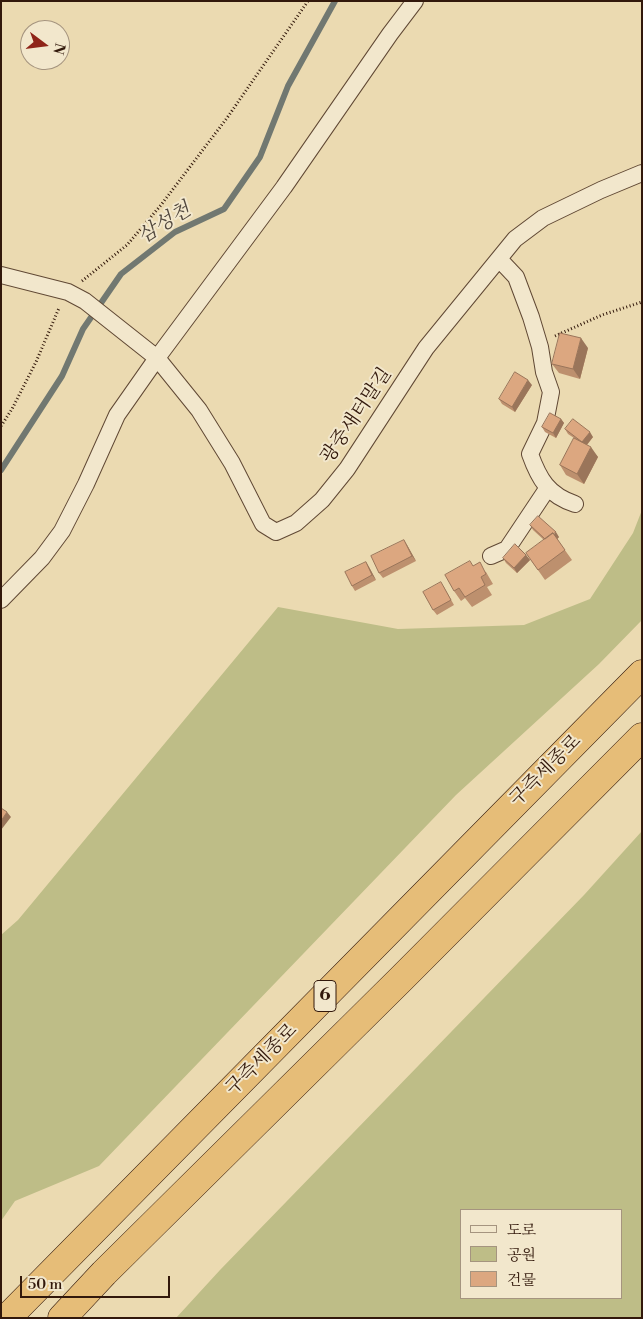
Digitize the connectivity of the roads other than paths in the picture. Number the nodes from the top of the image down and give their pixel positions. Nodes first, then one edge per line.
1 (415, 1) edge
2 (642, 174) edge
3 (499, 259) junction
4 (1, 275) edge
5 (157, 358) junction
6 (547, 489) junction
7 (575, 504) dead end
8 (491, 556) dead end
9 (1, 600) edge
10 (642, 674) edge
11 (642, 737) edge
12 (7, 1318) edge
13 (62, 1318) edge

1 - 5 street
2 - 3 street, 광중새터말길
3 - 5 street, 광중새터말길
3 - 6 street
4 - 5 street, 광중새터말길
5 - 9 street
6 - 7 street
6 - 8 street
10 - 12 highway, 구즉세종로 / 6
11 - 13 highway, 6

